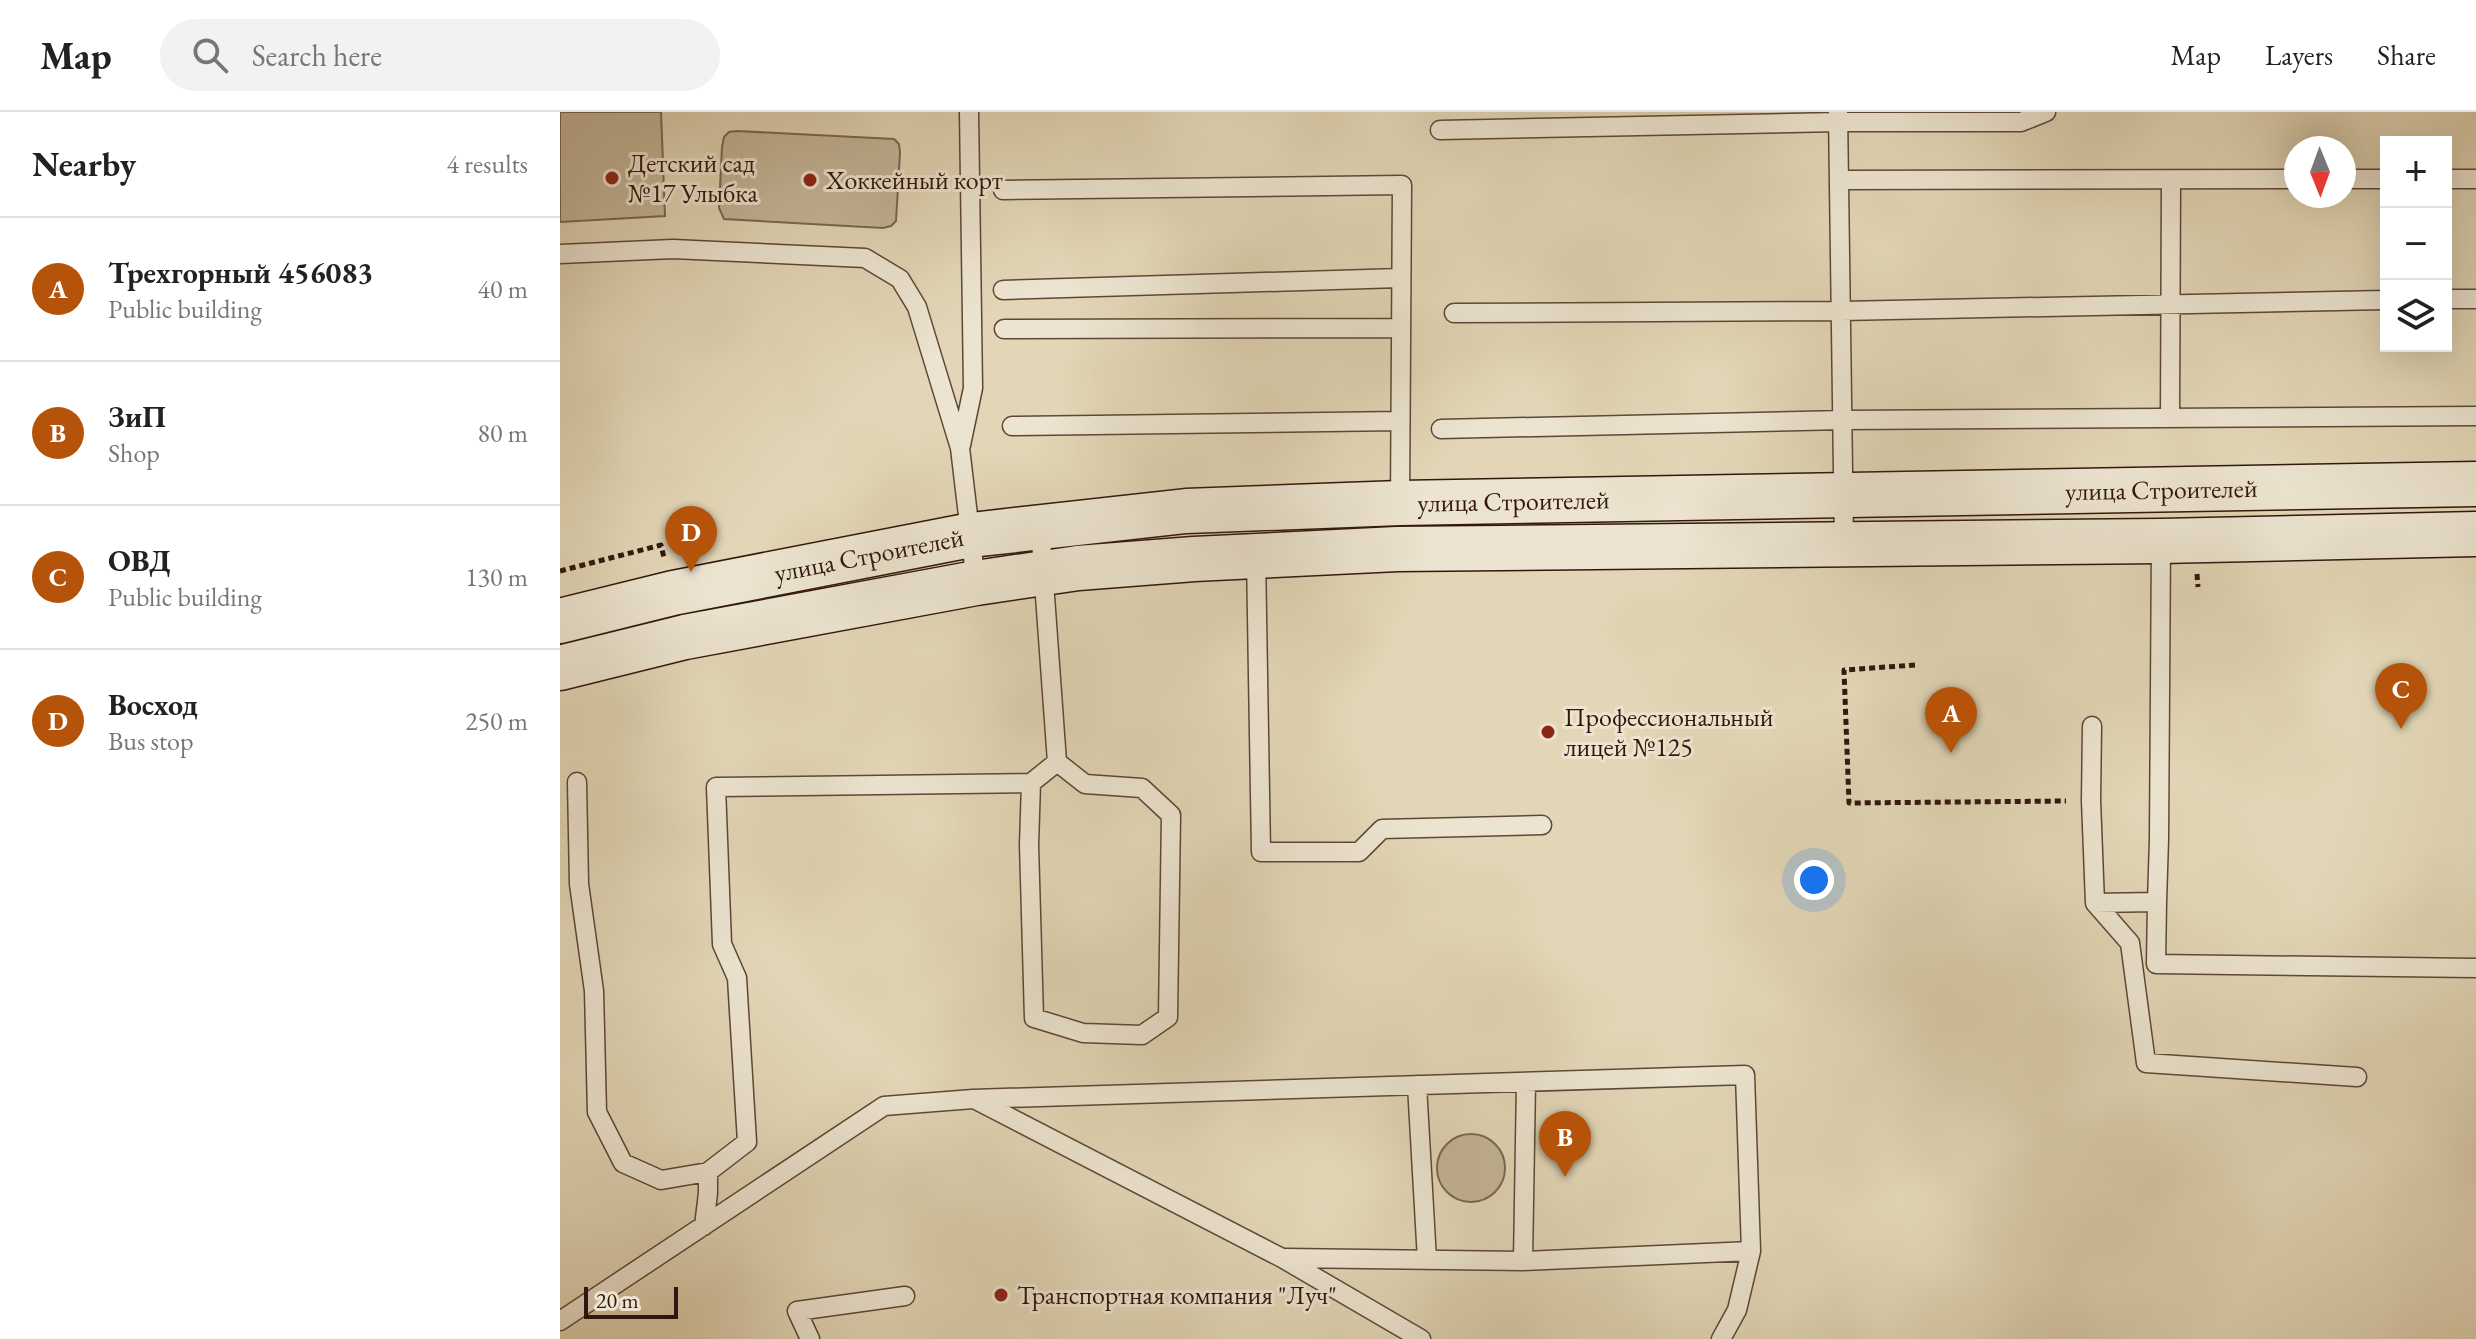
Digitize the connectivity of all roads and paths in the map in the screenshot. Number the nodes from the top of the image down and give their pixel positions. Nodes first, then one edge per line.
1 (969, 112) edge
2 (2046, 112) edge
3 (1838, 117) edge
4 (1440, 130) dead end
5 (2284, 179) edge
6 (2356, 179) edge
7 (2380, 179) edge
8 (2452, 179) edge
9 (2476, 179) edge
10 (1839, 180) junction
11 (2171, 180) junction
12 (1003, 190) dead end
13 (560, 254) edge
14 (1400, 278) junction
15 (1003, 290) dead end
16 (2452, 299) edge
17 (2476, 299) edge
18 (2380, 300) edge
19 (2170, 304) junction
20 (1842, 311) junction
21 (1454, 313) dead end
22 (1400, 328) junction
23 (1004, 329) dead end
24 (2476, 416) edge
25 (2170, 418) junction
26 (1844, 420) junction
27 (1399, 421) junction
28 (1012, 426) dead end
29 (1441, 429) dead end
30 (960, 448) junction
31 (2476, 484) edge
32 (1845, 494) junction
33 (1400, 503) junction
34 (1040, 527) junction
35 (2476, 534) edge
36 (971, 535) junction
37 (2161, 541) junction
38 (1844, 544) junction
39 (661, 545) dead end
40 (1256, 556) junction
41 (560, 571) edge
42 (1043, 573) junction
43 (976, 583) junction
44 (560, 621) edge
45 (1915, 665) dead end
46 (560, 668) edge
47 (2092, 726) dead end
48 (1057, 762) junction
49 (577, 782) dead end
50 (1031, 783) junction
51 (2091, 801) junction
52 (1542, 825) dead end
53 (2157, 902) junction
54 (2095, 903) junction
55 (2476, 968) edge
56 (2357, 1077) dead end
57 (1526, 1082) junction
58 (1417, 1085) junction
59 (973, 1099) junction
60 (708, 1172) junction
61 (704, 1226) junction
62 (1751, 1251) junction
63 (1282, 1258) junction
64 (1427, 1260) junction
65 (1523, 1261) junction
66 (905, 1296) dead end
67 (560, 1321) edge
68 (810, 1339) edge
69 (1421, 1339) edge
70 (1721, 1339) edge

1 - 30 lane
2 - 3 lane
3 - 4 lane
3 - 10 lane
5 - 11 lane
6 - 7 lane
8 - 9 lane
10 - 11 lane
10 - 20 lane
11 - 19 lane
12 - 14 lane
13 - 30 lane
14 - 15 lane
14 - 22 lane
16 - 17 lane
18 - 19 lane
19 - 20 lane
19 - 25 lane
20 - 21 lane
20 - 26 lane
22 - 23 lane
22 - 27 lane
24 - 25 lane
25 - 26 lane
26 - 29 lane
26 - 32 lane
27 - 28 lane
27 - 33 lane
30 - 36 lane
31 - 32 street, улица Строителей
32 - 33 street, улица Строителей
32 - 38 lane
33 - 34 street, улица Строителей
34 - 36 street, улица Строителей
34 - 42 lane
35 - 37 street, улица Строителей
36 - 43 lane
36 - 44 street, улица Строителей
37 - 38 street, улица Строителей
37 - 53 lane
38 - 40 street, улица Строителей
39 - 41 path
40 - 42 street, улица Строителей
40 - 52 lane
42 - 43 street, улица Строителей
42 - 48 lane
43 - 46 street, улица Строителей
45 - 51 path
47 - 51 lane
48 - 50 lane
48 - 50 lane
49 - 60 lane
50 - 60 lane
51 - 54 lane
53 - 54 lane
53 - 55 lane
54 - 56 lane
57 - 58 lane
57 - 62 lane
57 - 65 lane
58 - 59 lane
58 - 64 lane
59 - 61 lane
59 - 63 lane
60 - 61 lane
61 - 67 lane
62 - 65 lane
62 - 70 lane
63 - 64 lane
63 - 69 lane
64 - 65 lane
66 - 68 lane

